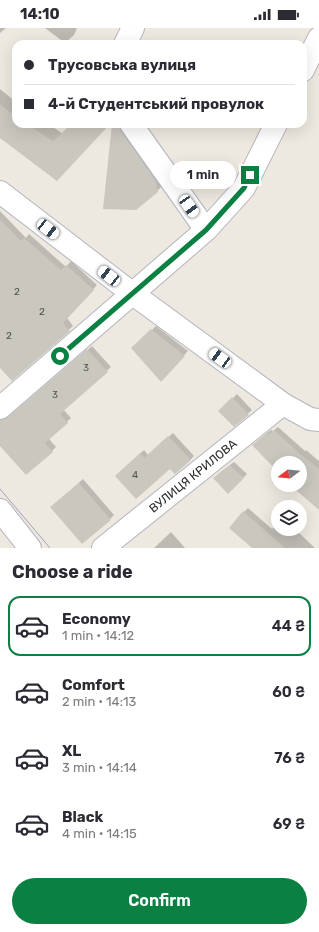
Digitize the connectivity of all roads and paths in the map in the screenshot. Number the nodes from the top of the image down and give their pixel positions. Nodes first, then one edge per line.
1 (133, 28) edge
2 (319, 38) edge
3 (127, 40) edge
4 (307, 62) edge
5 (134, 128) edge
6 (274, 128) edge
7 (0, 192) edge
8 (206, 230) junction
9 (133, 294) junction
10 (283, 404) junction
11 (0, 408) edge
12 (319, 420) edge
13 (0, 510) edge
14 (30, 548) edge
15 (102, 548) edge

1 - 3 street
2 - 4 street
5 - 8 street
6 - 8 street
7 - 9 street
8 - 9 street
9 - 10 street
9 - 11 street
10 - 12 street
10 - 15 street, ВУЛИЦЯ КРИЛОВА
13 - 14 street

